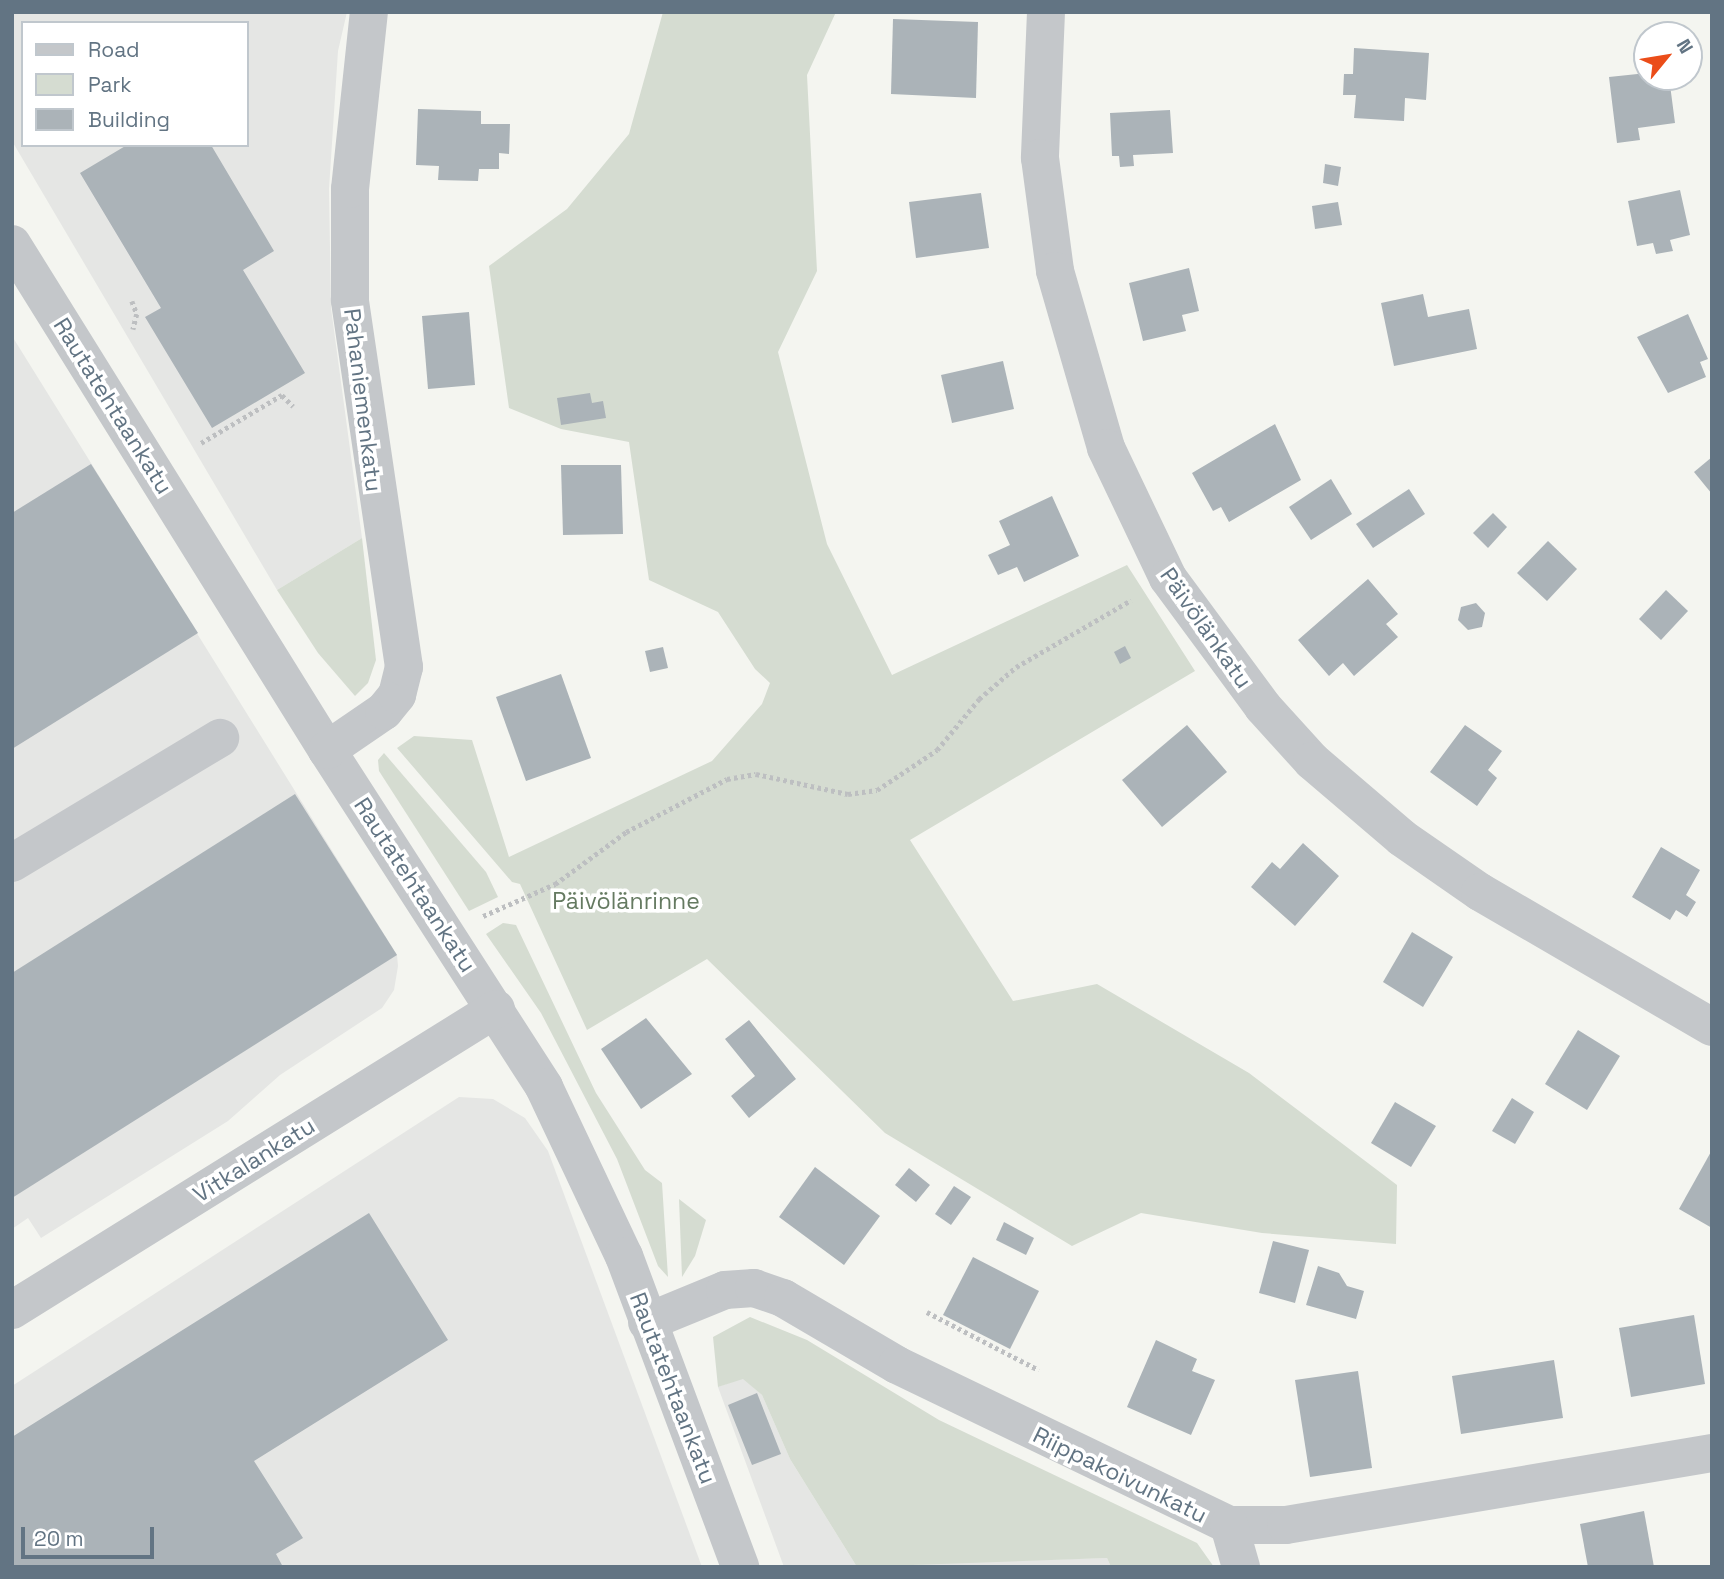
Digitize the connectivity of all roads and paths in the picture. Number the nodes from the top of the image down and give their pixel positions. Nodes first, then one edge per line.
1 (369, 12) edge
2 (1046, 12) edge
3 (12, 244) edge
4 (132, 301) dead end
5 (133, 330) dead end
6 (293, 406) dead end
7 (201, 443) dead end
8 (1168, 578) junction
9 (220, 737) dead end
10 (327, 750) junction
11 (12, 863) edge
12 (474, 920) dead end
13 (496, 1009) junction
14 (1712, 1027) edge
15 (12, 1310) edge
16 (927, 1312) dead end
17 (647, 1322) junction
18 (1039, 1370) dead end
19 (1712, 1453) edge
20 (1229, 1525) junction
21 (740, 1567) edge
22 (1241, 1567) edge

1 - 10 street, Pahaniemenkatu
2 - 8 street, Päivölänkatu
3 - 10 street, Rautatehtaankatu
4 - 5 path
6 - 7 path
8 - 12 path
8 - 14 street, Päivölänkatu
9 - 11 street
10 - 13 street, Rautatehtaankatu
13 - 15 street, Vitkalankatu
13 - 17 street, Rautatehtaankatu
16 - 18 path
17 - 20 street, Riippakoivunkatu
17 - 21 street, Rautatehtaankatu
19 - 20 street, Riippakoivunkatu
20 - 22 street

